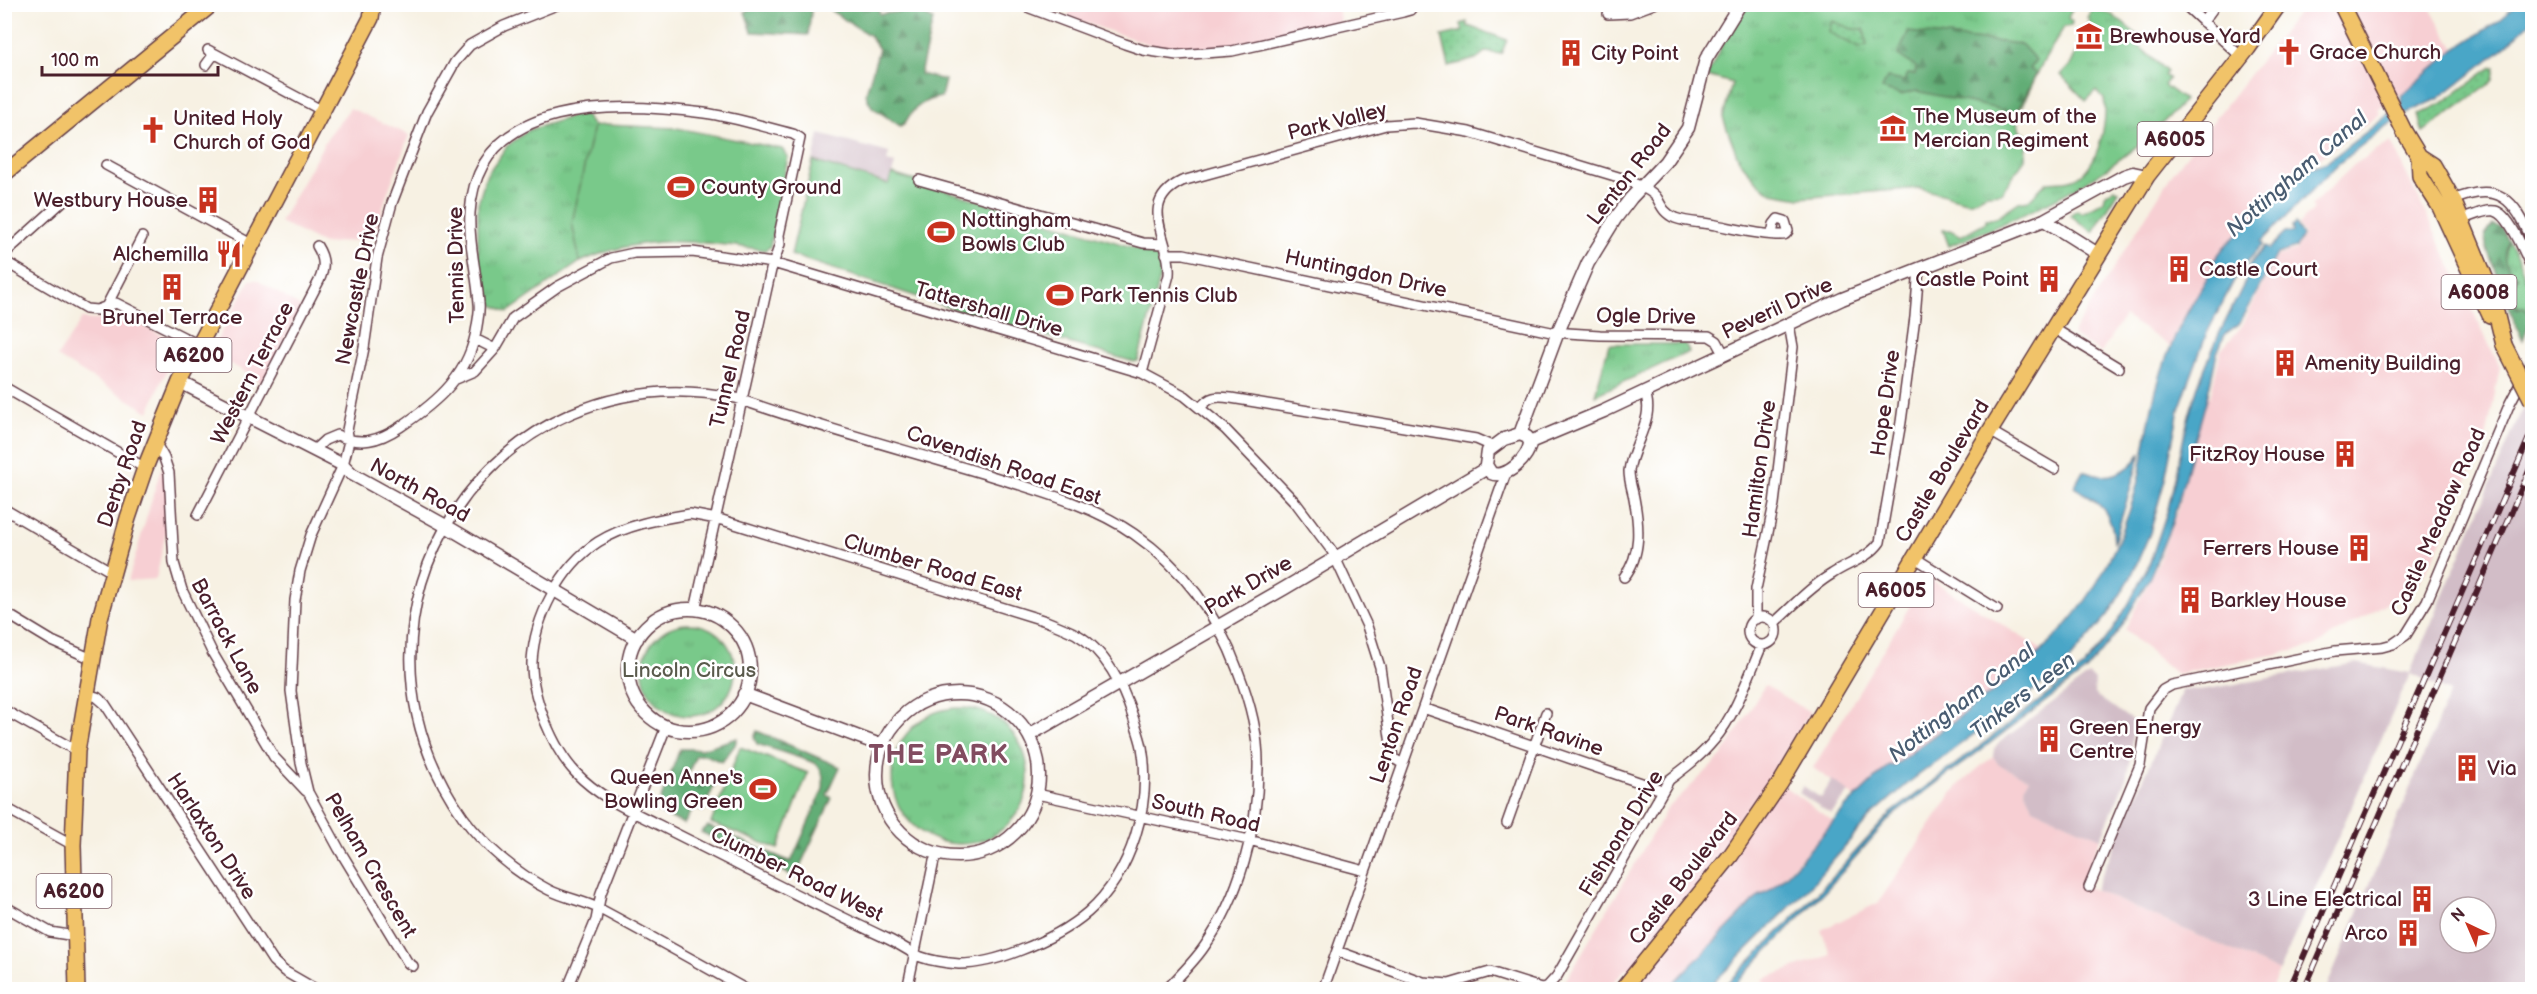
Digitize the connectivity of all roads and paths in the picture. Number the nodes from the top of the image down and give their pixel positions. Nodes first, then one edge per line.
1 (212, 4) edge
2 (385, 4) edge
3 (559, 4) edge
4 (1019, 4) edge
5 (1415, 4) edge
6 (1654, 4) edge
7 (1740, 4) edge
8 (2184, 4) edge
9 (2216, 4) edge
10 (2279, 4) edge
11 (2341, 7) edge
12 (372, 11) edge
13 (1608, 14) dead end
14 (2203, 22) junction
15 (2239, 56) junction
16 (206, 64) dead end
17 (323, 111) junction
18 (800, 138) joint
19 (106, 165) dead end
20 (4, 174) edge
21 (2147, 176) junction
22 (919, 180) dead end
23 (1642, 187) junction
24 (63, 201) dead end
25 (2447, 203) junction
26 (2044, 220) junction
27 (2454, 220) junction
28 (1772, 234) dead end
29 (142, 237) dead end
30 (2532, 241) edge
31 (253, 245) junction
32 (317, 246) dead end
33 (1165, 249) junction
34 (4, 254) edge
35 (2098, 254) junction
36 (4, 261) edge
37 (773, 263) junction
38 (1919, 268) junction
39 (2532, 269) edge
40 (107, 304) junction
41 (1789, 324) junction
42 (2053, 328) junction
43 (1558, 332) junction
44 (475, 339) junction
45 (199, 345) junction
46 (495, 349) junction
47 (1724, 354) junction
48 (2532, 361) edge
49 (2119, 369) dead end
50 (1142, 373) junction
51 (456, 379) junction
52 (180, 382) junction
53 (4, 387) edge
54 (1644, 391) junction
55 (741, 400) junction
56 (2532, 400) edge
57 (1200, 408) junction
58 (250, 416) junction
59 (1990, 431) junction
60 (1525, 438) junction
61 (349, 441) junction
62 (155, 442) junction
63 (1492, 446) junction
64 (314, 450) junction
65 (343, 465) junction
66 (145, 468) junction
67 (1486, 468) junction
68 (2055, 469) dead end
69 (1506, 473) junction
70 (4, 509) edge
71 (198, 515) dead end
72 (714, 519) junction
73 (446, 526) junction
74 (1335, 557) junction
75 (1915, 558) junction
76 (112, 572) junction
77 (1624, 577) dead end
78 (555, 591) junction
79 (1997, 609) dead end
80 (695, 610) junction
81 (4, 612) edge
82 (1756, 619) junction
83 (1773, 623) junction
84 (1218, 624) junction
85 (637, 639) junction
86 (1762, 645) junction
87 (92, 659) junction
88 (1120, 683) junction
89 (86, 694) junction
90 (744, 694) junction
91 (1423, 708) junction
92 (4, 710) edge
93 (1546, 713) dead end
94 (666, 727) junction
95 (1029, 735) junction
96 (883, 746) junction
97 (1534, 746) junction
98 (77, 751) junction
99 (1403, 764) junction
100 (1662, 790) junction
101 (308, 792) junction
102 (1037, 794) junction
103 (4, 807) edge
104 (633, 812) junction
105 (1141, 817) junction
106 (1507, 823) dead end
107 (1249, 840) junction
108 (73, 845) junction
109 (939, 854) junction
110 (1365, 871) junction
111 (2089, 887) dead end
112 (4, 906) edge
113 (598, 908) junction
114 (75, 936) junction
115 (914, 951) junction
116 (1337, 951) junction
117 (413, 966) dead end
118 (77, 990) edge
119 (317, 990) edge
120 (567, 990) edge
121 (747, 990) edge
122 (907, 990) edge
123 (1166, 990) edge
124 (1323, 990) edge
125 (1622, 990) edge

1 - 20 main road
2 - 12 main road, Derby Road / A6200
3 - 61 street, Newcastle Drive
4 - 5 street
6 - 13 street
7 - 23 street, Lenton Road
8 - 14 street
9 - 14 street
10 - 15 main road, Castle Boulevard / A6005
11 - 25 main road, A6008
12 - 17 main road, Derby Road / A6200
14 - 15 street
15 - 21 main road, Castle Boulevard / A6005
16 - 17 street
17 - 31 main road, Derby Road / A6200
18 - 37 street, Tunnel Road
18 - 44 street, Tennis Drive
19 - 31 street
21 - 26 street, Peveril Drive
21 - 35 main road, Castle Boulevard / A6005
22 - 33 street, Huntingdon Drive
23 - 28 street
23 - 33 street, Park Valley
23 - 43 street, Lenton Road
24 - 34 street
25 - 27 main road, A6008
25 - 30 street
26 - 35 street
26 - 38 street, Peveril Drive
27 - 39 street
27 - 56 main road, A6008, bridge
29 - 40 street
31 - 45 main road, Derby Road / A6200
32 - 58 street, Western Terrace
33 - 43 street, Huntingdon Drive
33 - 50 street
35 - 42 main road, Castle Boulevard / A6005
36 - 40 street
37 - 46 street, Tattershall Drive
37 - 50 street, Tattershall Drive
37 - 55 street, Tunnel Road
38 - 41 street, Peveril Drive
38 - 83 street, Hope Drive
40 - 45 street
41 - 47 street, Peveril Drive
41 - 82 street, Hamilton Drive
42 - 49 street
42 - 59 main road, Castle Boulevard / A6005
43 - 47 street, Ogle Drive
43 - 60 street, Lenton Road
44 - 46 street
44 - 51 street, Tennis Drive
45 - 52 main road, Derby Road / A6200
46 - 51 street, Tattershall Drive
47 - 54 street, Peveril Drive
48 - 111 street, Castle Meadow Road
50 - 57 street, Tattershall Drive
51 - 61 street, Tattershall Drive
52 - 58 street, North Road
52 - 62 main road, Derby Road / A6200
53 - 66 street
54 - 60 street, Peveril Drive
54 - 77 street
55 - 72 street, Tunnel Road
55 - 73 street, Cavendish Road East
55 - 84 street, Cavendish Road East
57 - 63 street
57 - 74 street, Tattershall Drive
58 - 64 street, North Road
58 - 71 street, Western Terrace
59 - 68 street
59 - 75 main road, Castle Boulevard / A6005
60 - 63 street
60 - 69 street, Lenton Road
61 - 64 street, Tattershall Drive
61 - 65 street
62 - 66 main road, Derby Road / A6200
62 - 101 street, Barrack Lane
63 - 67 street
64 - 65 street, North Road
65 - 73 street, North Road
65 - 101 street, Pelham Crescent
66 - 76 main road, Derby Road / A6200
67 - 69 street
67 - 74 street, Park Drive
69 - 91 street, Lenton Road
70 - 76 street
72 - 78 street, Clumber Road East
72 - 80 street, Tunnel Road
72 - 88 street, Clumber Road East
73 - 78 street, North Road
73 - 113 street, Cavendish Road East
74 - 84 street, Park Drive
74 - 99 street, Tattershall Drive
75 - 79 street
75 - 125 main road, Castle Boulevard / A6005
76 - 87 main road, Derby Road / A6200
78 - 85 street, North Road
78 - 104 street, Clumber Road West
80 - 85 street
80 - 90 street
81 - 87 street
82 - 83 street
82 - 86 street, Hamilton Drive
83 - 86 street
84 - 88 street, Park Drive
84 - 107 street, Cavendish Road East
85 - 94 street
86 - 100 street, Fishpond Drive
87 - 89 main road, Derby Road / A6200
88 - 95 street, Park Drive
88 - 105 street, Clumber Road East
89 - 98 main road, Derby Road / A6200
89 - 119 street, Harlaxton Drive
90 - 94 street
90 - 96 street
91 - 97 street, Park Ravine
91 - 99 street, Lenton Road
92 - 98 street
93 - 97 street
94 - 104 street
95 - 96 street
95 - 102 street
96 - 109 street
97 - 100 street, Park Ravine
97 - 106 street
98 - 108 main road, Derby Road / A6200
99 - 110 street, Lenton Road
100 - 116 street, Fishpond Drive
101 - 117 street, Pelham Crescent
102 - 105 street, South Road
102 - 109 street
103 - 108 street
104 - 113 street
104 - 115 street, Clumber Road West
105 - 107 street, South Road
105 - 115 street, Clumber Road West
107 - 110 street, South Road
107 - 123 street, Cavendish Road East
108 - 114 main road, Derby Road / A6200
109 - 115 street
110 - 116 street, Lenton Road
112 - 114 street
113 - 120 street
113 - 121 street, Cavendish Road East
114 - 118 main road, Derby Road / A6200
115 - 122 street
116 - 124 street, Lenton Road

